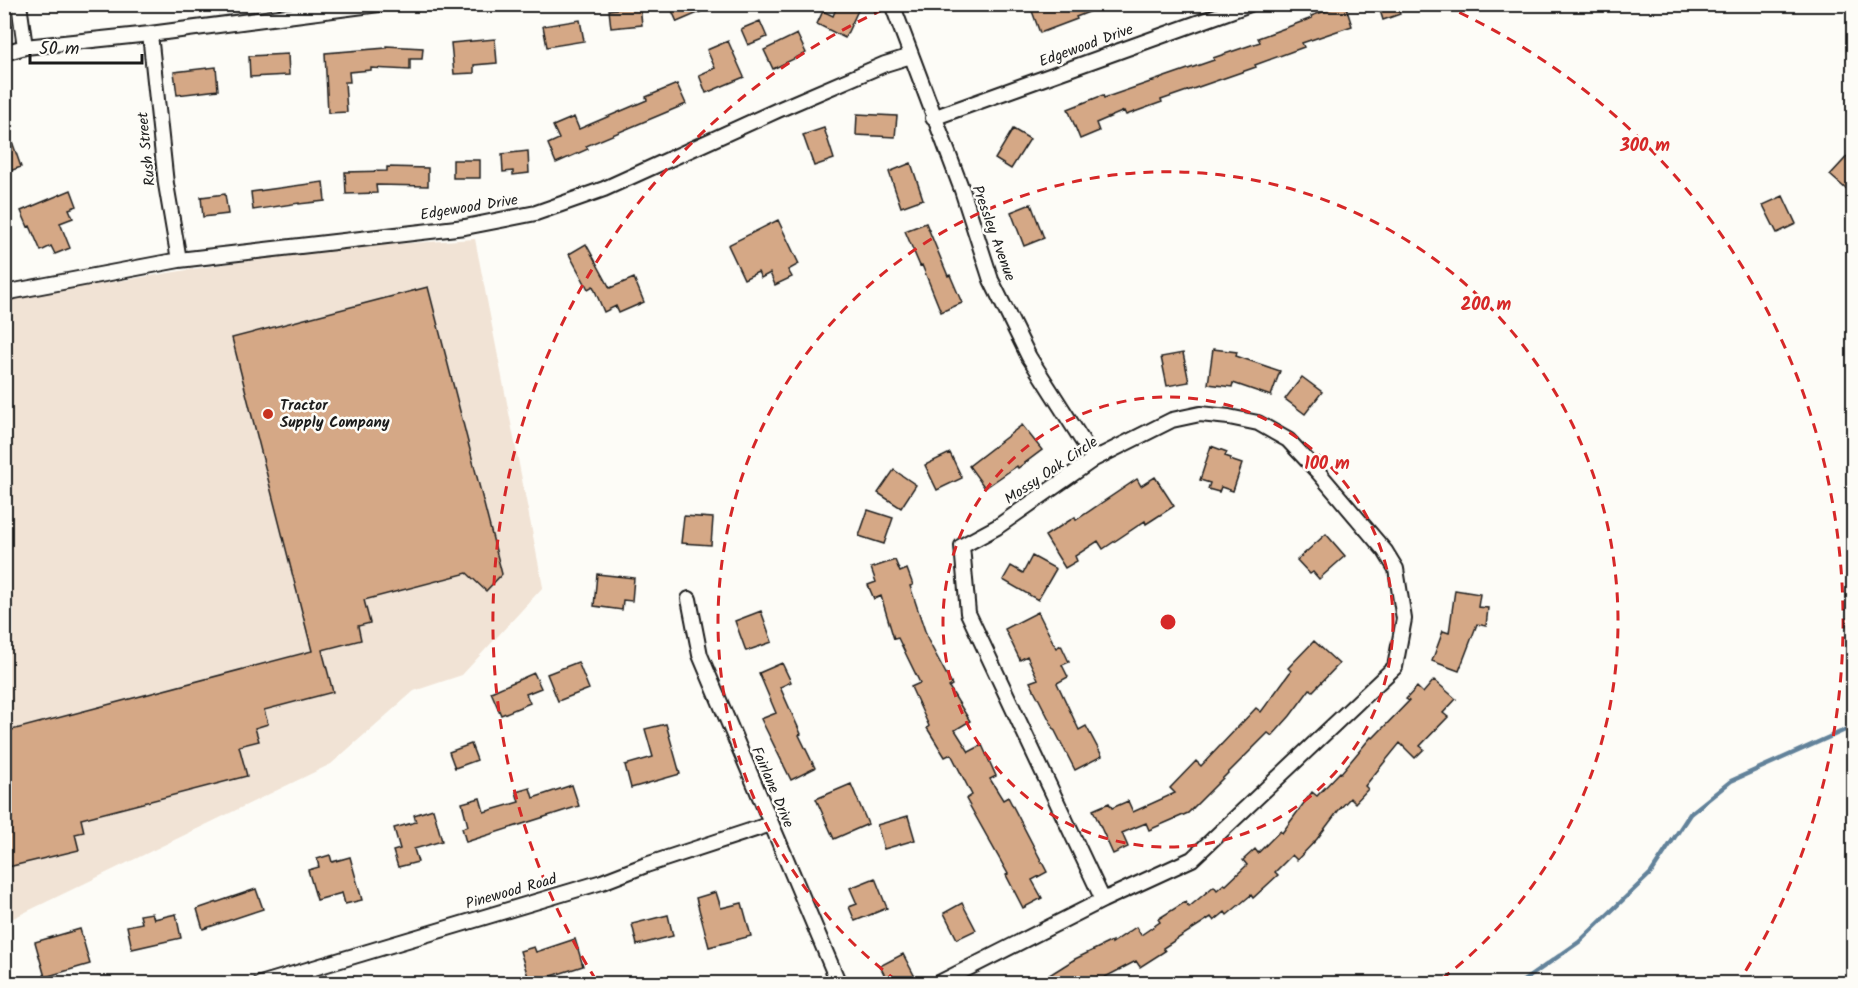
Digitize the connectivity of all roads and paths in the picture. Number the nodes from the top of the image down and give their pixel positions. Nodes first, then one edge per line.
1 (19, 4) edge
2 (379, 4) edge
3 (892, 4) edge
4 (1250, 4) edge
5 (150, 34) junction
6 (25, 47) junction
7 (4, 53) edge
8 (911, 56) junction
9 (933, 118) junction
10 (179, 260) junction
11 (4, 293) edge
12 (1094, 459) junction
13 (689, 599) dead end
14 (771, 824) junction
15 (1103, 900) junction
16 (260, 984) edge
17 (839, 984) edge
18 (938, 984) edge

1 - 6 street
2 - 5 street
3 - 8 street, Pressley Avenue
4 - 9 street, Edgewood Drive
5 - 6 street
5 - 10 street, Rush Street
6 - 7 street
8 - 9 street, Pressley Avenue
8 - 10 street, Edgewood Drive
9 - 12 street, Pressley Avenue
10 - 11 street, Edgewood Drive
12 - 15 street, Mossy Oak Circle
12 - 15 street, Mossy Oak Circle
13 - 14 street, Fairlane Drive
14 - 16 street, Pinewood Road
14 - 17 street, Fairlane Drive
15 - 18 street, Mossy Oak Circle

